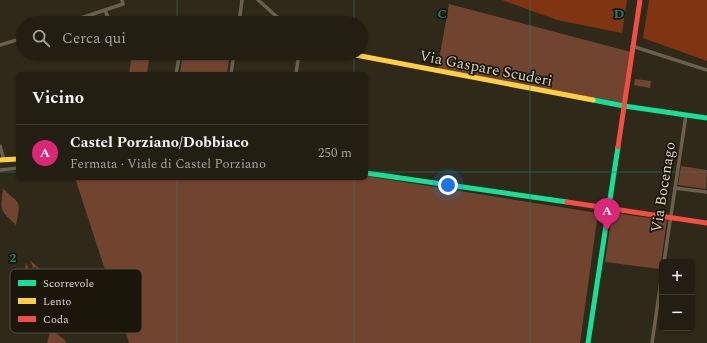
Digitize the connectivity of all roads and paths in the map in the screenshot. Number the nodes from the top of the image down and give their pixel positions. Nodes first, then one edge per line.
1 (122, 0) edge
2 (242, 0) edge
3 (258, 0) edge
4 (640, 0) edge
5 (105, 10) junction
6 (87, 16) edge
7 (107, 16) edge
8 (240, 16) edge
9 (276, 16) edge
10 (16, 40) edge
11 (0, 45) edge
12 (632, 46) junction
13 (368, 58) edge
14 (179, 60) edge
15 (233, 60) edge
16 (298, 60) edge
17 (707, 70) edge
18 (176, 72) edge
19 (231, 72) edge
20 (296, 72) edge
21 (624, 106) junction
22 (686, 116) junction
23 (707, 118) edge
24 (0, 146) edge
25 (16, 159) edge
26 (2, 160) edge
27 (16, 168) edge
28 (0, 170) edge
29 (368, 173) edge
30 (675, 188) junction
31 (707, 192) edge
32 (608, 209) junction
33 (670, 218) junction
34 (707, 223) edge
35 (664, 259) edge
36 (659, 295) edge
37 (588, 343) edge
38 (652, 343) edge

1 - 5 street
2 - 8 street
3 - 9 street
4 - 12 street
5 - 6 street
5 - 7 street
10 - 11 street
12 - 17 street
12 - 21 street
13 - 21 street, Via Gaspare Scuderi
14 - 18 street
15 - 19 street
16 - 20 street
21 - 22 street, Via Gaspare Scuderi
21 - 32 street
22 - 23 street, Via Gaspare Scuderi
22 - 30 street, Via Bocenago
24 - 26 street
25 - 26 street
27 - 28 street
29 - 32 street
30 - 31 street
30 - 33 street, Via Bocenago
32 - 33 street
32 - 37 street
33 - 34 street
33 - 35 street, Via Bocenago
36 - 38 street

